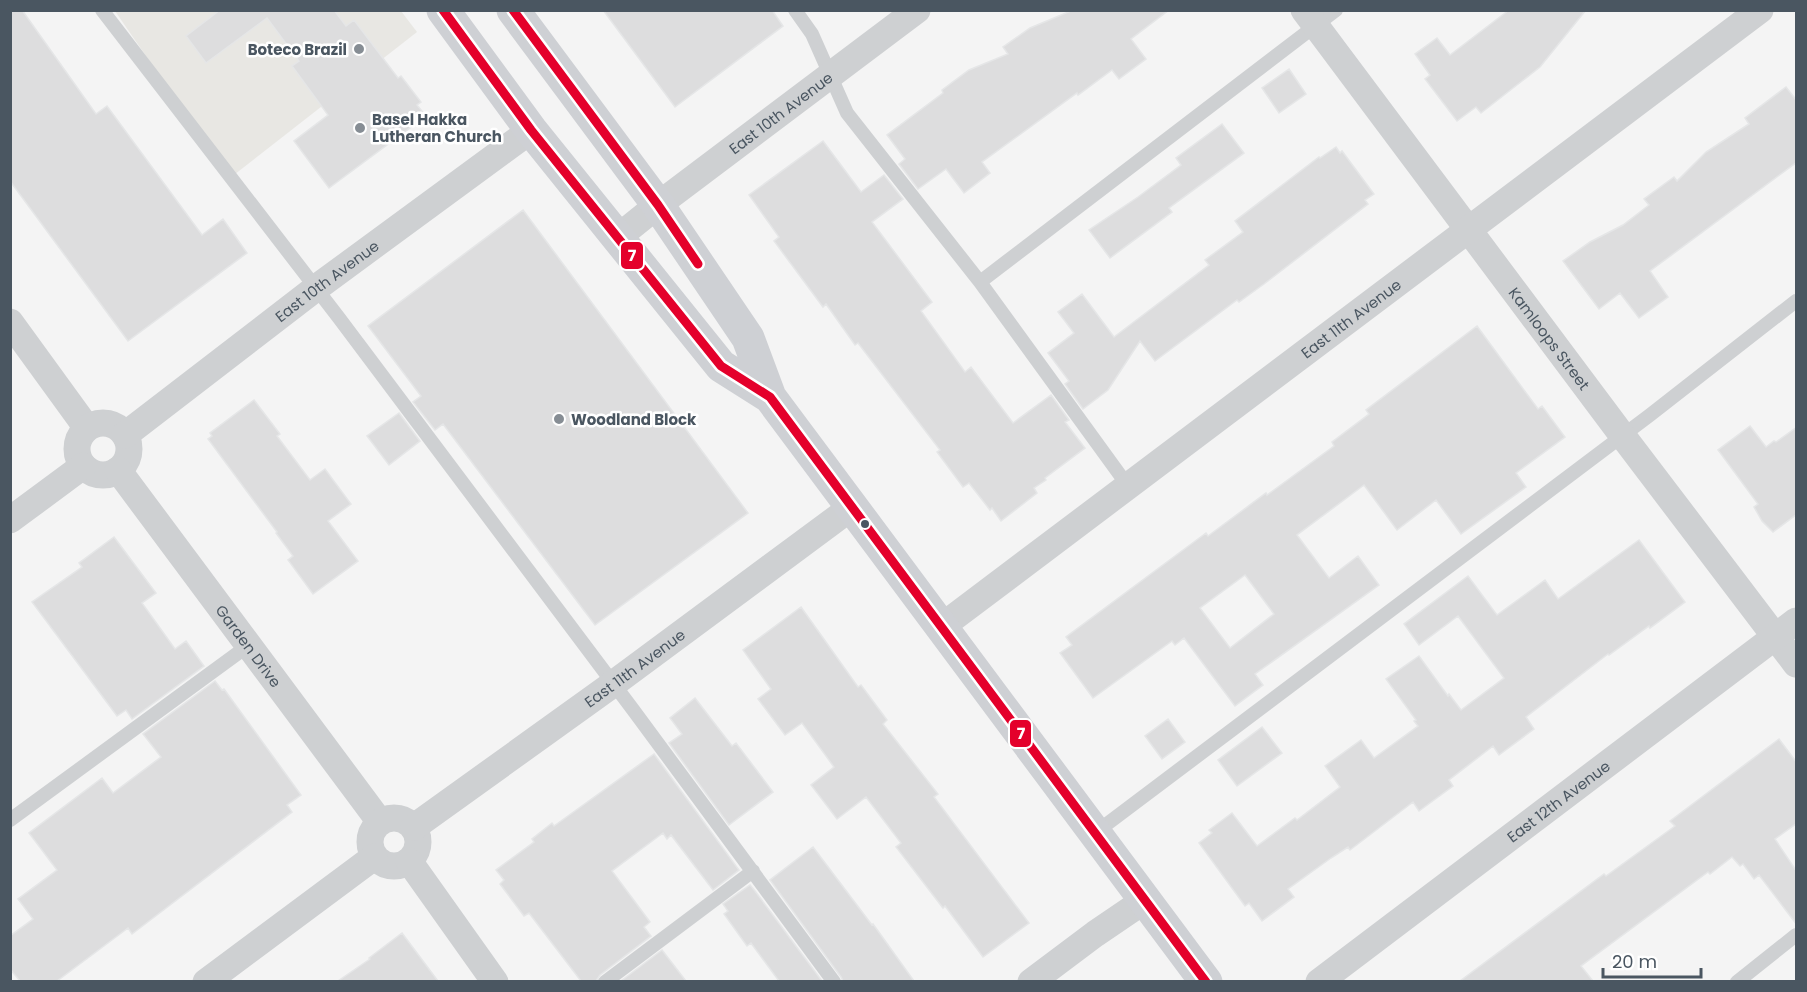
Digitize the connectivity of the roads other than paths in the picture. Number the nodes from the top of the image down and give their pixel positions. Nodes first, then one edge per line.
1 (102, 10) edge
2 (443, 10) edge
3 (513, 10) edge
4 (795, 10) edge
5 (917, 10) edge
6 (1760, 10) edge
7 (1318, 16) edge
8 (830, 76) junction
9 (531, 130) junction
10 (658, 205) junction
11 (1468, 229) junction
12 (616, 238) junction
13 (980, 282) junction
14 (316, 288) junction
15 (1797, 301) edge
16 (10, 322) edge
17 (770, 397) junction
18 (87, 428) junction
19 (125, 435) junction
20 (1622, 435) junction
21 (83, 466) junction
22 (118, 470) junction
23 (1128, 486) junction
24 (852, 507) junction
25 (10, 520) edge
26 (941, 627) junction
27 (1786, 629) edge
28 (249, 645) junction
29 (1797, 664) edge
30 (613, 684) junction
31 (10, 820) edge
32 (380, 822) junction
33 (414, 827) junction
34 (1095, 833) junction
35 (374, 857) junction
36 (409, 861) junction
37 (753, 871) junction
38 (1145, 900) junction
39 (1797, 935) edge
40 (206, 981) edge
41 (495, 981) edge
42 (605, 981) edge
43 (834, 981) edge
44 (1031, 981) edge
45 (1206, 981) edge
46 (1319, 981) edge
47 (1737, 981) edge

1 - 14 lane
2 - 9 main road
3 - 10 main road
4 - 8 lane
5 - 8 street, East 10th Avenue
6 - 11 street, East 11th Avenue
7 - 11 street, Kamloops Street
7 - 13 lane
8 - 10 street, East 10th Avenue
8 - 13 lane
9 - 12 main road
9 - 14 street, East 10th Avenue
10 - 12 street, East 10th Avenue
10 - 17 main road
11 - 20 street, Kamloops Street
11 - 23 street, East 11th Avenue
12 - 17 main road
13 - 23 lane
14 - 19 street, East 10th Avenue
14 - 30 lane
15 - 20 lane
16 - 18 street
17 - 24 main road
18 - 19 street
18 - 21 street
19 - 22 street
20 - 27 street, Kamloops Street
20 - 34 lane
21 - 22 street
21 - 25 street
22 - 28 street, Garden Drive
23 - 26 street, East 11th Avenue
24 - 26 main road
24 - 30 street, East 11th Avenue
26 - 34 main road
27 - 29 street, Kamloops Street
27 - 46 street, East 12th Avenue
28 - 31 lane
28 - 32 street, Garden Drive
30 - 33 street, East 11th Avenue
30 - 37 lane
32 - 33 street
32 - 35 street
33 - 36 street
34 - 38 main road
35 - 36 street
35 - 40 street
36 - 41 street
37 - 42 lane
37 - 43 lane
38 - 44 street
38 - 45 main road
39 - 47 lane

